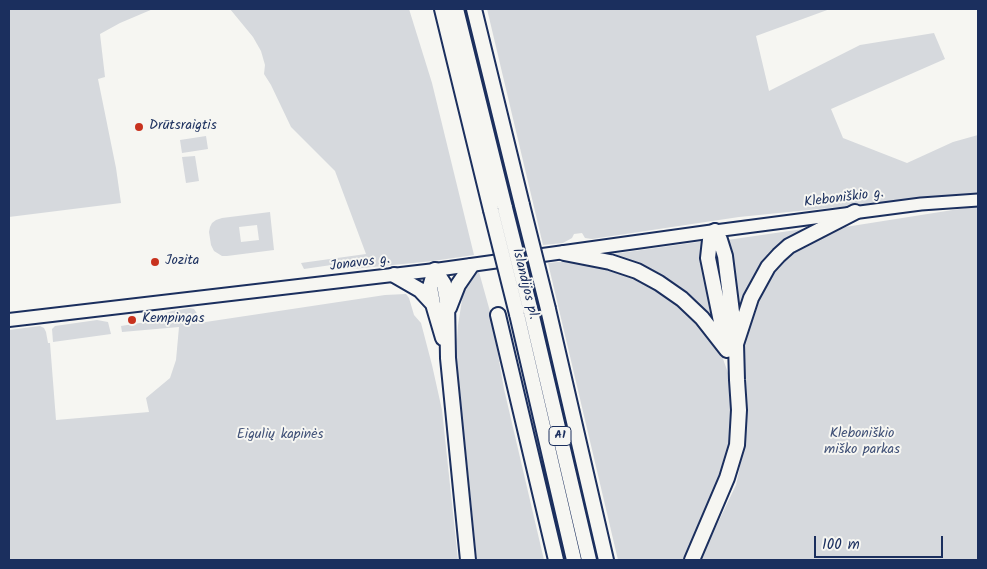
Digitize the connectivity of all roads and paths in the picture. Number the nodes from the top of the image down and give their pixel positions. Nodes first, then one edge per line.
1 (442, 9) edge
2 (456, 9) edge
3 (474, 9) edge
4 (978, 200) edge
5 (498, 209) junction
6 (855, 212) junction
7 (715, 232) junction
8 (564, 253) junction
9 (472, 266) junction
10 (435, 270) junction
11 (394, 275) junction
12 (433, 304) junction
13 (448, 311) junction
14 (524, 313) junction
15 (498, 315) dead end
16 (9, 320) edge
17 (732, 347) junction
18 (448, 358) junction
19 (468, 560) edge
20 (556, 560) edge
21 (574, 560) edge
22 (589, 560) edge
23 (606, 560) edge
24 (692, 560) edge

1 - 5 highway, Islandijos pl. / A1
2 - 5 highway, Islandijos pl. / A1
3 - 23 highway, bridge
4 - 6 street, Kleboniškio g.
5 - 14 highway, Islandijos pl. / A1, bridge
6 - 7 street, Kleboniškio g.
6 - 17 highway
7 - 8 main road, Jonavos g.
7 - 17 highway
8 - 9 main road, Jonavos g.
8 - 17 highway
9 - 10 main road, Jonavos g.
9 - 13 highway
10 - 11 main road, Jonavos g.
10 - 12 highway
10 - 13 highway
11 - 12 highway
11 - 16 main road, Jonavos g.
12 - 18 highway
13 - 18 highway
14 - 21 highway, Islandijos pl. / A1
14 - 22 highway, Islandijos pl. / A1
15 - 20 highway
17 - 24 highway
18 - 19 highway

